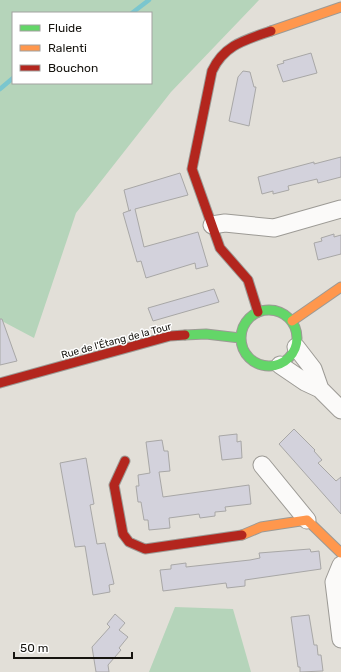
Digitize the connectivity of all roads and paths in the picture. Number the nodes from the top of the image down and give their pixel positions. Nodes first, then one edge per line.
1 (341, 7) edge
2 (341, 209) edge
3 (212, 225) junction
4 (341, 287) edge
5 (258, 312) junction
6 (292, 321) junction
7 (240, 338) junction
8 (296, 347) junction
9 (280, 365) junction
10 (0, 383) edge
11 (320, 389) junction
12 (341, 410) edge
13 (124, 462) dead end
14 (262, 465) dead end
15 (307, 520) junction
16 (341, 553) edge
17 (341, 565) edge
18 (341, 640) edge

1 - 3 street
2 - 3 street
3 - 5 street
4 - 6 street
5 - 6 street
5 - 7 street
6 - 8 street
7 - 9 street
7 - 10 street, Rue de l'Étang de la Tour
8 - 9 street
8 - 11 street
9 - 11 street
11 - 12 street
13 - 15 street
14 - 15 street
15 - 16 street
17 - 18 street

